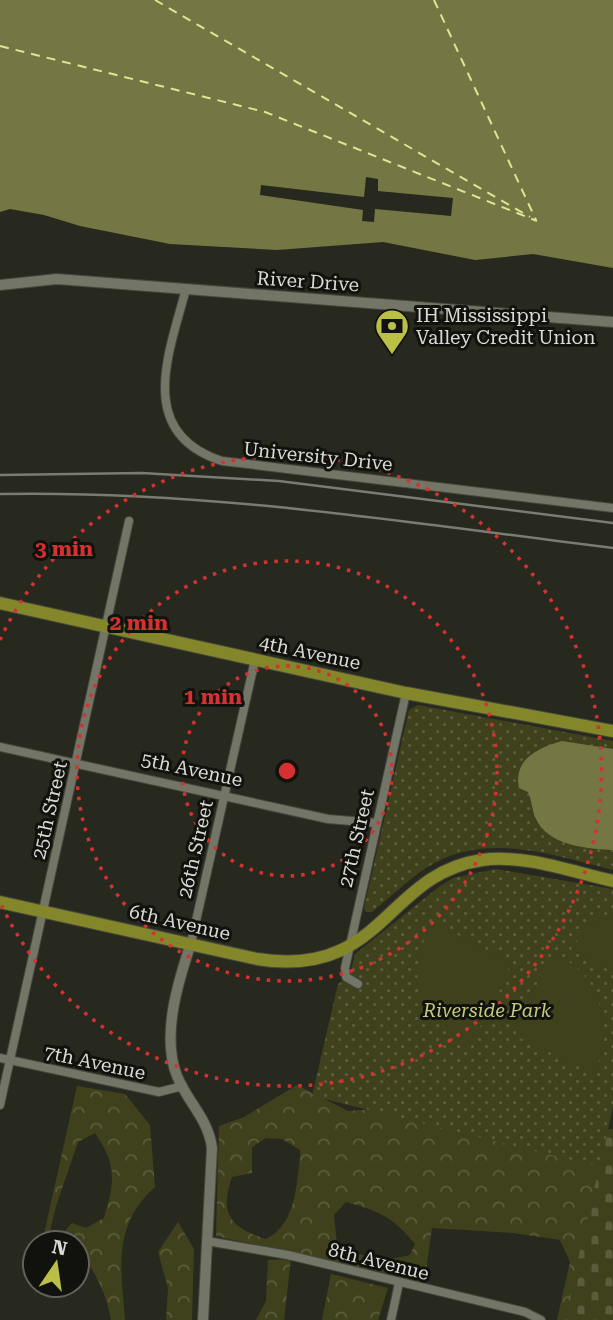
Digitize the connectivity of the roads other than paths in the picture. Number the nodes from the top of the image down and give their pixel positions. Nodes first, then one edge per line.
1 (0, 285) edge
2 (186, 289) junction
3 (613, 322) edge
4 (613, 508) edge
5 (129, 521) dead end
6 (0, 603) edge
7 (106, 627) junction
8 (256, 660) junction
9 (406, 693) junction
10 (613, 730) edge
11 (0, 747) edge
12 (76, 763) junction
13 (225, 796) junction
14 (376, 823) junction
15 (613, 881) edge
16 (0, 902) edge
17 (42, 911) junction
18 (191, 943) junction
19 (351, 946) junction
20 (358, 984) dead end
21 (0, 1058) edge
22 (10, 1060) junction
23 (183, 1086) junction
24 (0, 1105) edge
25 (207, 1241) junction
26 (398, 1283) junction
27 (203, 1320) edge
28 (391, 1320) edge
29 (541, 1320) edge

1 - 2 street, River Drive
2 - 3 street, River Drive
2 - 4 street, University Drive
5 - 7 street, 25th Street
6 - 7 main road, 4th Avenue
7 - 8 main road, 4th Avenue
7 - 12 street, 25th Street
8 - 9 main road, 4th Avenue
8 - 13 street, 26th Street
9 - 10 main road, 4th Avenue
9 - 14 street, 27th Street
11 - 12 street, 5th Avenue
12 - 13 street, 5th Avenue
12 - 17 street, 25th Street
13 - 14 street, 5th Avenue
13 - 18 street, 26th Street
14 - 19 street, 27th Street
15 - 19 main road
16 - 17 main road, 6th Avenue
17 - 18 main road, 6th Avenue
17 - 22 street, 25th Street
18 - 19 main road, 6th Avenue
18 - 23 street, 26th Street
19 - 20 street, 27th Street
21 - 22 street, 7th Avenue
22 - 23 street, 7th Avenue
22 - 24 street, 25th Street
23 - 25 street
25 - 26 street, 8th Avenue
25 - 27 street
26 - 28 street
26 - 29 street, 8th Avenue

